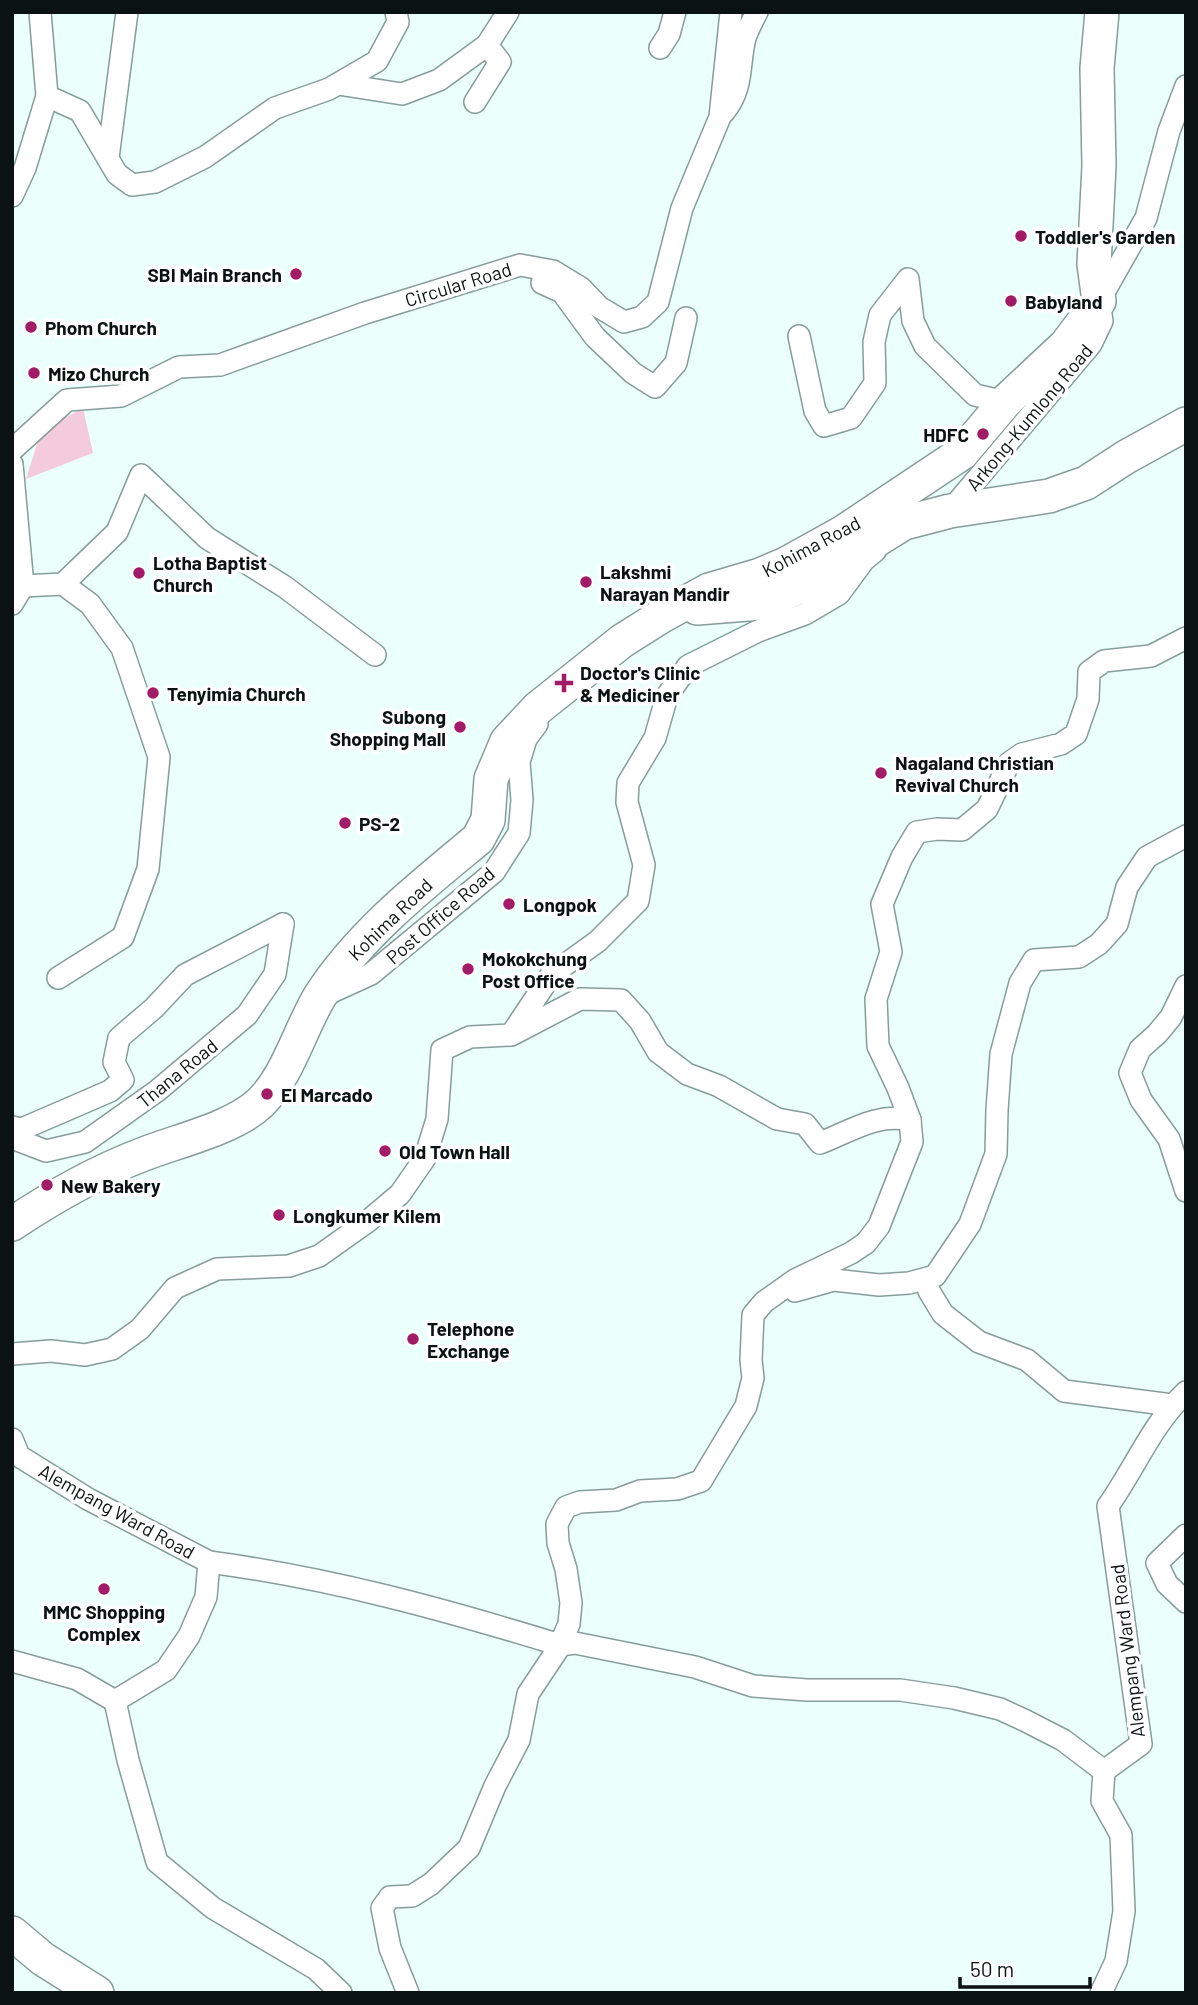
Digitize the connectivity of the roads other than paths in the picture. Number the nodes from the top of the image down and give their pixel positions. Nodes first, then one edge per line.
1 (40, 12) edge
2 (127, 12) edge
3 (396, 12) edge
4 (413, 12) edge
5 (508, 12) edge
6 (675, 12) edge
7 (731, 12) edge
8 (757, 12) edge
9 (1102, 12) edge
10 (487, 45) junction
11 (660, 48) dead end
12 (377, 61) junction
13 (338, 84) junction
14 (1186, 86) edge
15 (47, 96) junction
16 (475, 102) dead end
17 (720, 117) junction
18 (107, 158) junction
19 (12, 196) edge
20 (496, 272) junction
21 (1099, 301) junction
22 (686, 318) dead end
23 (799, 336) dead end
24 (1005, 402) junction
25 (1186, 424) edge
26 (12, 450) edge
27 (12, 464) edge
28 (950, 511) junction
29 (904, 523) junction
30 (63, 584) junction
31 (18, 595) edge
32 (674, 610) junction
33 (1186, 638) edge
34 (1186, 646) edge
35 (375, 655) dead end
36 (1151, 656) junction
37 (1186, 836) edge
38 (58, 978) dead end
39 (1186, 986) edge
40 (510, 1035) junction
41 (910, 1120) junction
42 (12, 1127) edge
43 (12, 1138) edge
44 (1186, 1191) edge
45 (12, 1224) edge
46 (926, 1279) junction
47 (753, 1315) junction
48 (12, 1354) edge
49 (1179, 1398) edge
50 (12, 1439) edge
51 (1186, 1535) edge
52 (209, 1562) junction
53 (1186, 1602) edge
54 (560, 1645) junction
55 (12, 1661) edge
56 (115, 1701) junction
57 (1104, 1771) junction
58 (12, 1933) edge
59 (97, 1993) edge
60 (341, 1993) edge
61 (408, 1993) edge
62 (1101, 1993) edge

1 - 15 street
2 - 18 street
3 - 12 street
4 - 12 street
5 - 10 street
6 - 11 street
7 - 17 street, Circular Road
8 - 17 street
9 - 21 highway
10 - 13 street
10 - 16 street
12 - 13 street
13 - 18 street
14 - 21 street, Arkong-Kumlong Road
15 - 18 street
15 - 19 street
17 - 20 street, Circular Road
20 - 22 street
20 - 26 street, Circular Road
21 - 24 highway, Kohima Road
21 - 28 street, Arkong-Kumlong Road
23 - 24 street
24 - 32 highway, Kohima Road
25 - 28 highway
27 - 31 street
28 - 29 highway
29 - 32 highway
29 - 40 street
30 - 31 street
30 - 35 street
30 - 38 street
32 - 45 highway, Kohima Road
33 - 36 street
34 - 36 street
36 - 41 street
37 - 46 street
39 - 44 street
40 - 41 street
40 - 48 street
41 - 47 street
42 - 43 street, Thana Road
46 - 47 street
46 - 49 street
47 - 54 street
49 - 57 street, Alempang Ward Road
50 - 52 street, Alempang Ward Road
51 - 53 street
52 - 54 street
52 - 56 street, Alempang Ward Road
54 - 57 street
54 - 61 street
55 - 56 street
56 - 60 street
57 - 62 street
58 - 59 highway

